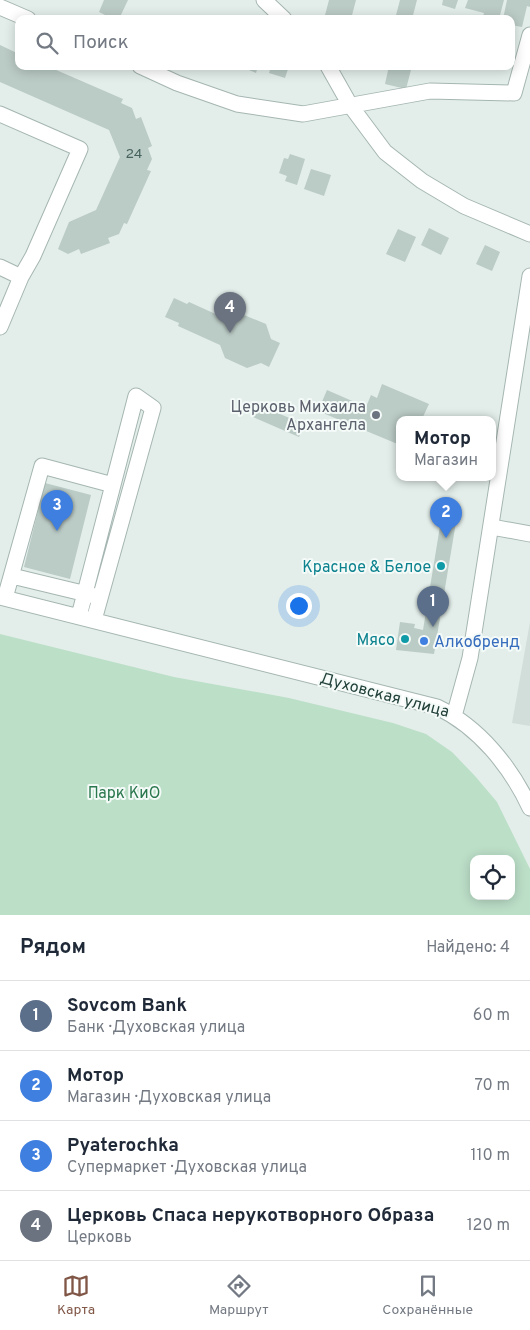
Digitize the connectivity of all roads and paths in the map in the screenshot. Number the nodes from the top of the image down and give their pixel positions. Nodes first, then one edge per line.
1 (264, 0) edge
2 (0, 7) edge
3 (19, 15) edge
4 (280, 15) edge
5 (530, 35) edge
6 (149, 70) edge
7 (330, 70) edge
8 (350, 105) junction
9 (0, 114) edge
10 (530, 234) edge
11 (0, 267) edge
12 (530, 276) edge
13 (21, 277) junction
14 (529, 296) edge
15 (0, 327) edge
16 (113, 485) junction
17 (492, 527) junction
18 (530, 534) edge
19 (12, 576) junction
20 (85, 594) junction
21 (3, 598) edge
22 (100, 598) junction
23 (87, 618) junction
24 (454, 716) junction
25 (530, 808) edge

1 - 4 street
2 - 3 street
5 - 8 street
6 - 8 street
7 - 8 street
8 - 10 street
9 - 13 street
11 - 13 street
12 - 14 street, Духовская улица
13 - 15 street
14 - 17 street, Духовская улица
16 - 19 street
16 - 20 street
16 - 22 street
17 - 18 street
17 - 24 street, Духовская улица
19 - 20 street
19 - 21 street
20 - 22 street
20 - 23 street
21 - 23 street, Духовская улица
22 - 23 street
23 - 24 street, Духовская улица
24 - 25 street

